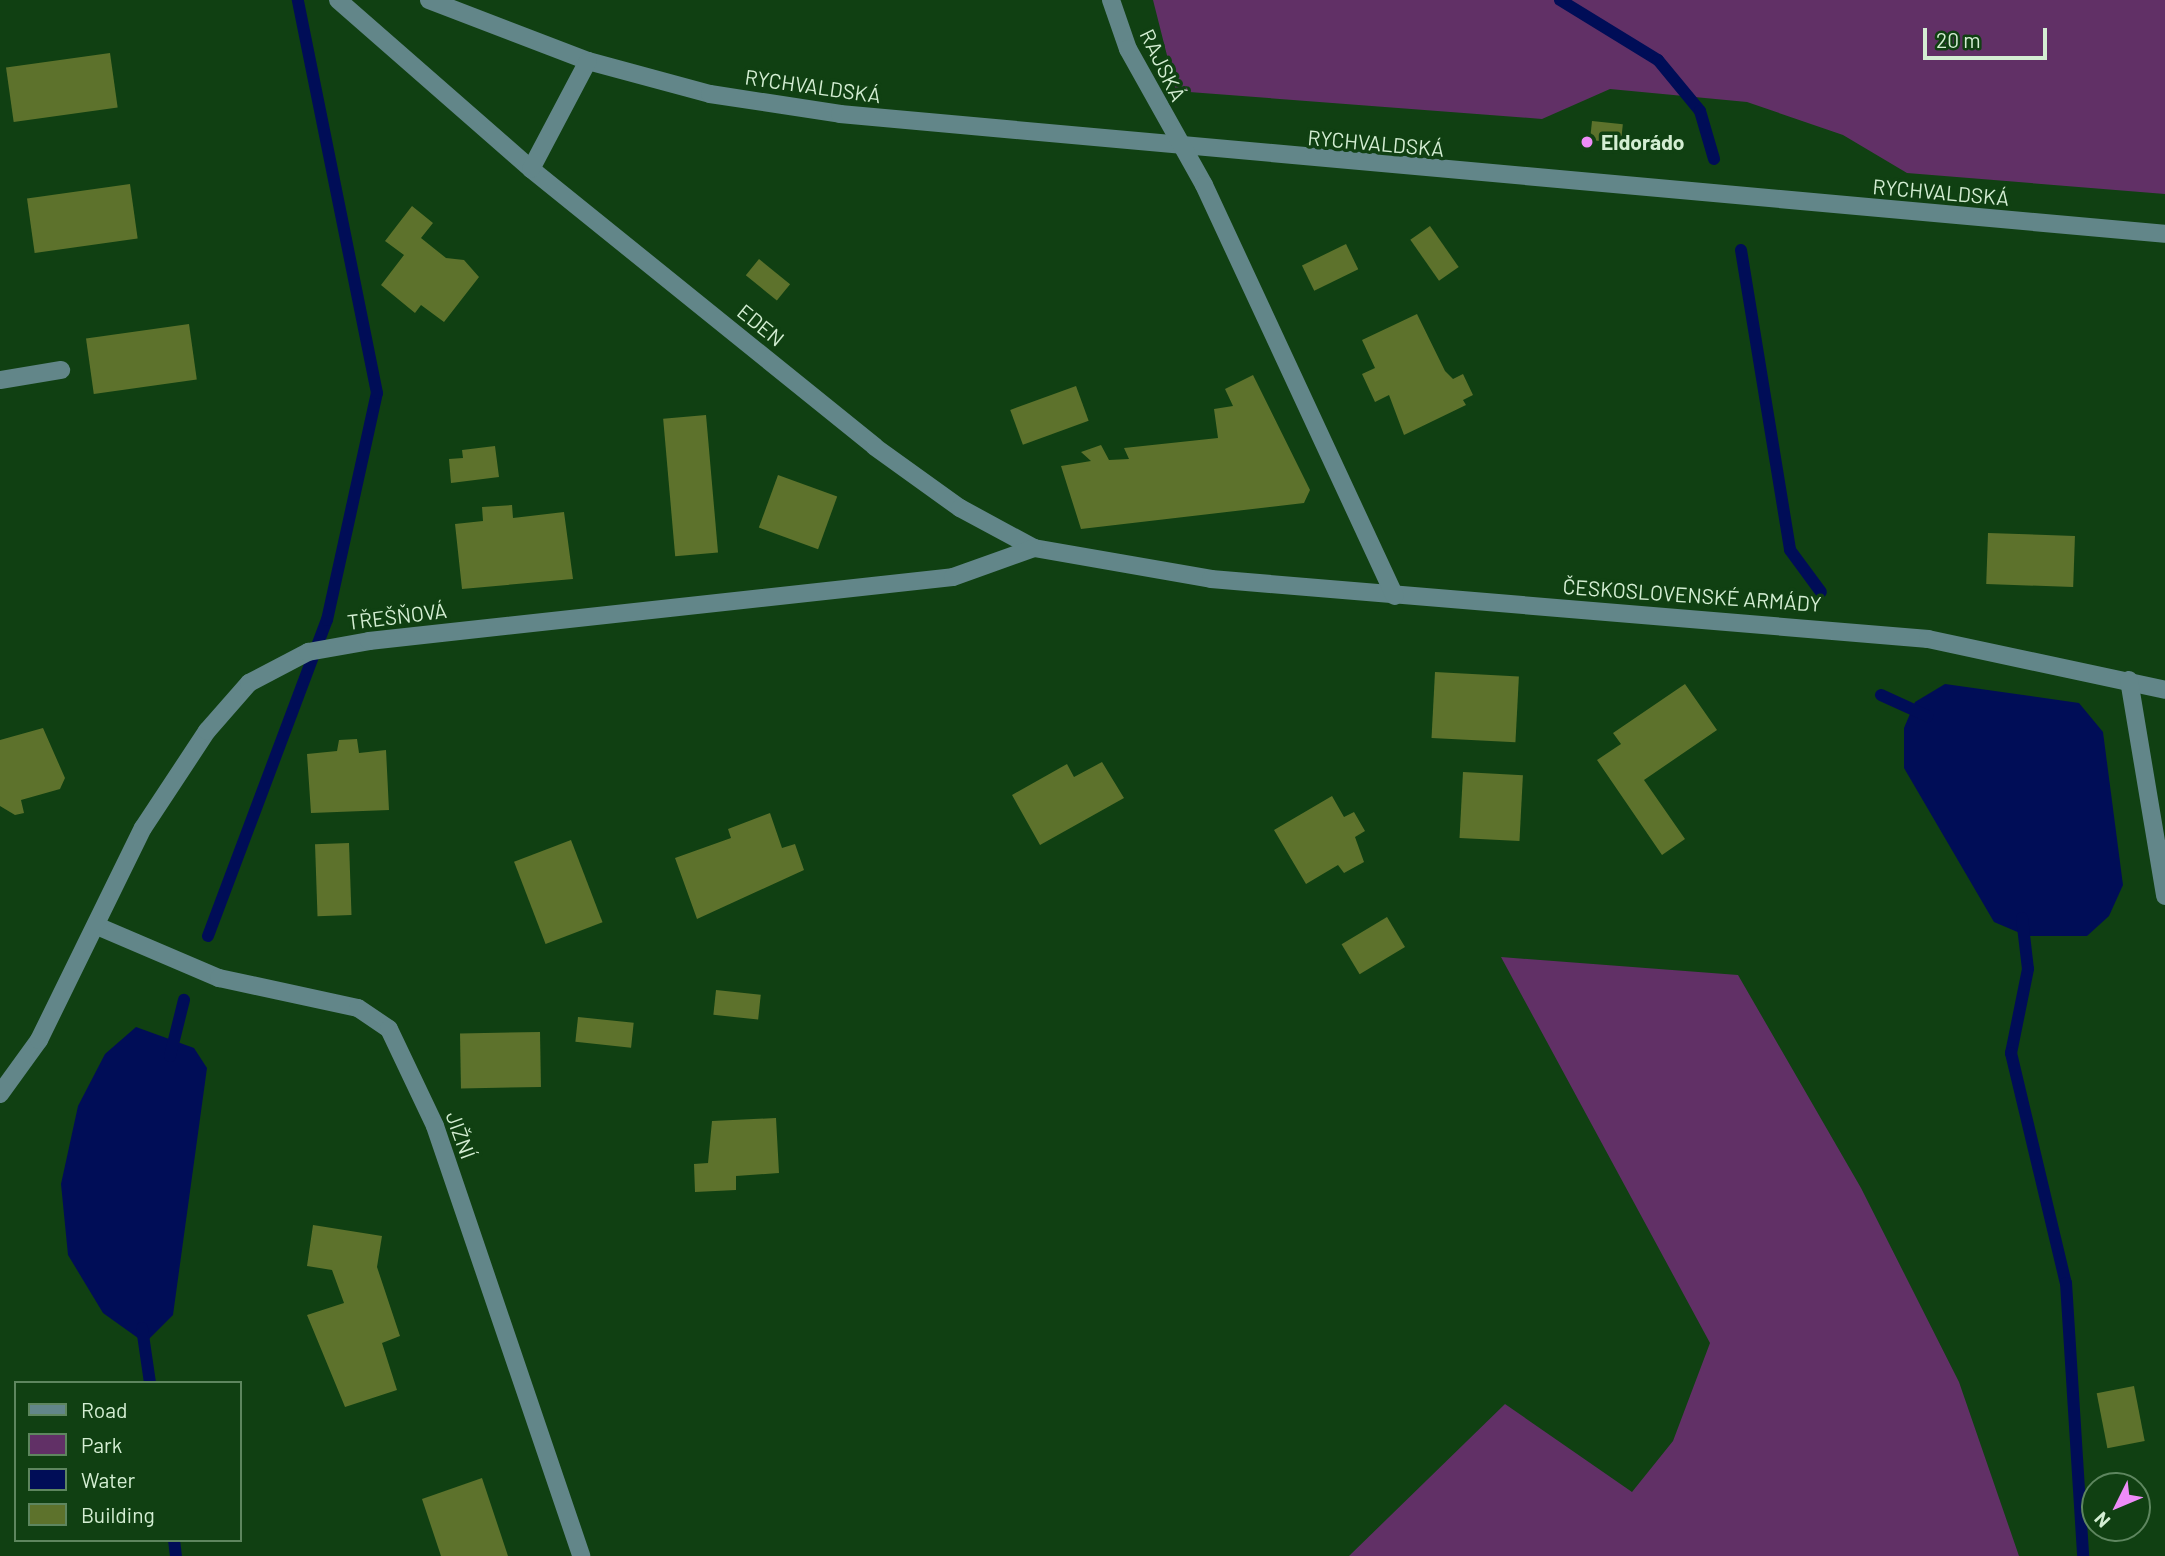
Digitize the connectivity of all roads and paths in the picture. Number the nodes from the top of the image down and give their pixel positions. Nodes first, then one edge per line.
1 (338, 0) edge
2 (429, 0) edge
3 (1111, 0) edge
4 (588, 61) junction
5 (1181, 147) junction
6 (531, 169) junction
7 (2165, 234) edge
8 (61, 370) dead end
9 (0, 380) edge
10 (1034, 548) junction
11 (1211, 579) joint
12 (1395, 596) junction
13 (2129, 680) junction
14 (2165, 690) edge
15 (2165, 895) edge
16 (97, 926) junction
17 (0, 1094) edge
18 (581, 1556) edge

1 - 6 street, EDEN
2 - 4 street, RYCHVALDSKÁ
3 - 5 street, RAJSKÁ
4 - 5 street, RYCHVALDSKÁ
4 - 6 street
5 - 7 street, RYCHVALDSKÁ
5 - 12 street, RAJSKÁ
6 - 10 street, EDEN
8 - 9 street
10 - 11 street, EDEN
10 - 16 street, TŘEŠŇOVÁ
11 - 12 street, ČESKOSLOVENSKÉ ARMÁDY
12 - 13 street, ČESKOSLOVENSKÉ ARMÁDY
13 - 14 street, ČESKOSLOVENSKÉ ARMÁDY
13 - 15 street
16 - 17 street, TŘEŠŇOVÁ
16 - 18 street, JIŽNÍ

